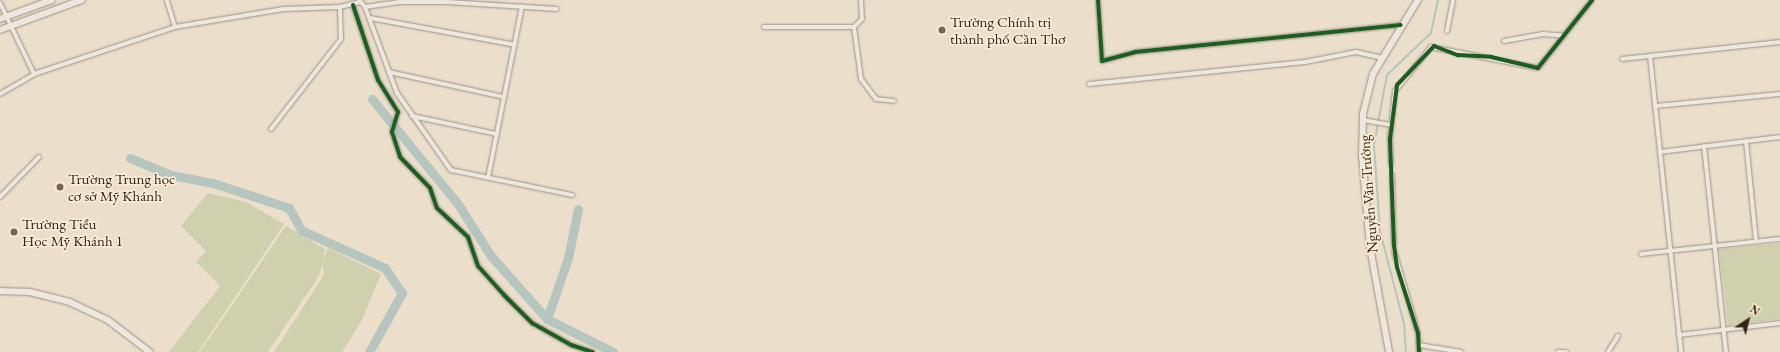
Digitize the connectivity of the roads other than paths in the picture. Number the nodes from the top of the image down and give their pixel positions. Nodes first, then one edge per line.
1 (52, 0) edge
2 (82, 0) edge
3 (168, 0) edge
4 (861, 0) edge
5 (1098, 0) edge
6 (1418, 0) edge
7 (1453, 0) edge
8 (1592, 0) edge
9 (360, 1) edge
10 (0, 3) edge
11 (353, 5) junction
12 (522, 6) junction
13 (340, 7) junction
14 (365, 7) junction
15 (557, 9) dead end
16 (6, 17) junction
17 (370, 18) junction
18 (0, 19) edge
19 (1401, 25) junction
20 (10, 26) junction
21 (175, 27) junction
22 (764, 27) dead end
23 (854, 27) junction
24 (0, 30) edge
25 (1447, 31) dead end
26 (1564, 36) junction
27 (1504, 41) dead end
28 (1780, 42) edge
29 (515, 46) junction
30 (1650, 56) junction
31 (1382, 58) junction
32 (1622, 59) dead end
33 (389, 72) junction
34 (34, 74) junction
35 (1089, 84) dead end
36 (0, 94) edge
37 (1780, 94) edge
38 (504, 97) junction
39 (894, 101) dead end
40 (1655, 106) junction
41 (411, 116) junction
42 (1363, 120) junction
43 (1389, 125) junction
44 (271, 129) dead end
45 (497, 134) junction
46 (1780, 137) edge
47 (1746, 141) junction
48 (1704, 146) junction
49 (1660, 152) junction
50 (39, 157) dead end
51 (1391, 165) tunnel mouth
52 (1392, 175) tunnel mouth
53 (488, 178) junction
54 (572, 195) dead end
55 (0, 197) edge
56 (1780, 239) edge
57 (1756, 242) junction
58 (1394, 245) dead end
59 (1715, 246) junction
60 (1394, 251) dead end
61 (1670, 251) junction
62 (1641, 254) dead end
63 (0, 291) edge
64 (1780, 323) edge
65 (1724, 329) junction
66 (1679, 335) junction
67 (1618, 336) dead end
68 (1419, 345) junction
69 (150, 352) edge
70 (593, 352) edge
71 (1389, 352) edge
72 (1419, 352) edge
73 (1461, 352) edge
74 (1558, 352) edge
75 (1566, 352) edge
76 (1608, 352) edge
77 (1681, 352) edge
78 (1726, 352) edge

1 - 16 street
2 - 20 street
3 - 21 street
4 - 23 street
5 - 19 street
6 - 19 street, Nguyễn Văn Trường
7 - 25 street
8 - 26 street
9 - 11 street
9 - 14 street
10 - 16 street
11 - 13 street
11 - 70 street
12 - 14 street
12 - 15 street
12 - 29 street
13 - 21 street
13 - 44 street
14 - 17 street
16 - 18 street
16 - 20 street
17 - 29 street
17 - 33 street
19 - 31 street, Nguyễn Văn Trường
20 - 24 street
20 - 34 street
21 - 34 street
22 - 23 street
23 - 39 street
26 - 27 street
26 - 43 street
28 - 30 street
29 - 38 street
30 - 32 street
30 - 40 street
31 - 35 street
31 - 42 street, Nguyễn Văn Trường
33 - 38 street
33 - 41 street
34 - 36 street
37 - 40 street
38 - 45 street
40 - 49 street
41 - 45 street
41 - 53 street
42 - 43 street
42 - 71 street, Nguyễn Văn Trường
43 - 51 street
45 - 53 street
46 - 47 street
47 - 48 street
47 - 57 street
48 - 49 street
48 - 59 street
49 - 61 street
50 - 55 street
52 - 58 street
53 - 54 street
56 - 57 street
57 - 59 street
59 - 61 street
59 - 65 street
60 - 68 street
61 - 62 street
61 - 66 street
63 - 69 street
64 - 65 street
65 - 66 street
65 - 78 street
66 - 77 street
67 - 76 street
68 - 72 street
68 - 73 street
74 - 75 street

